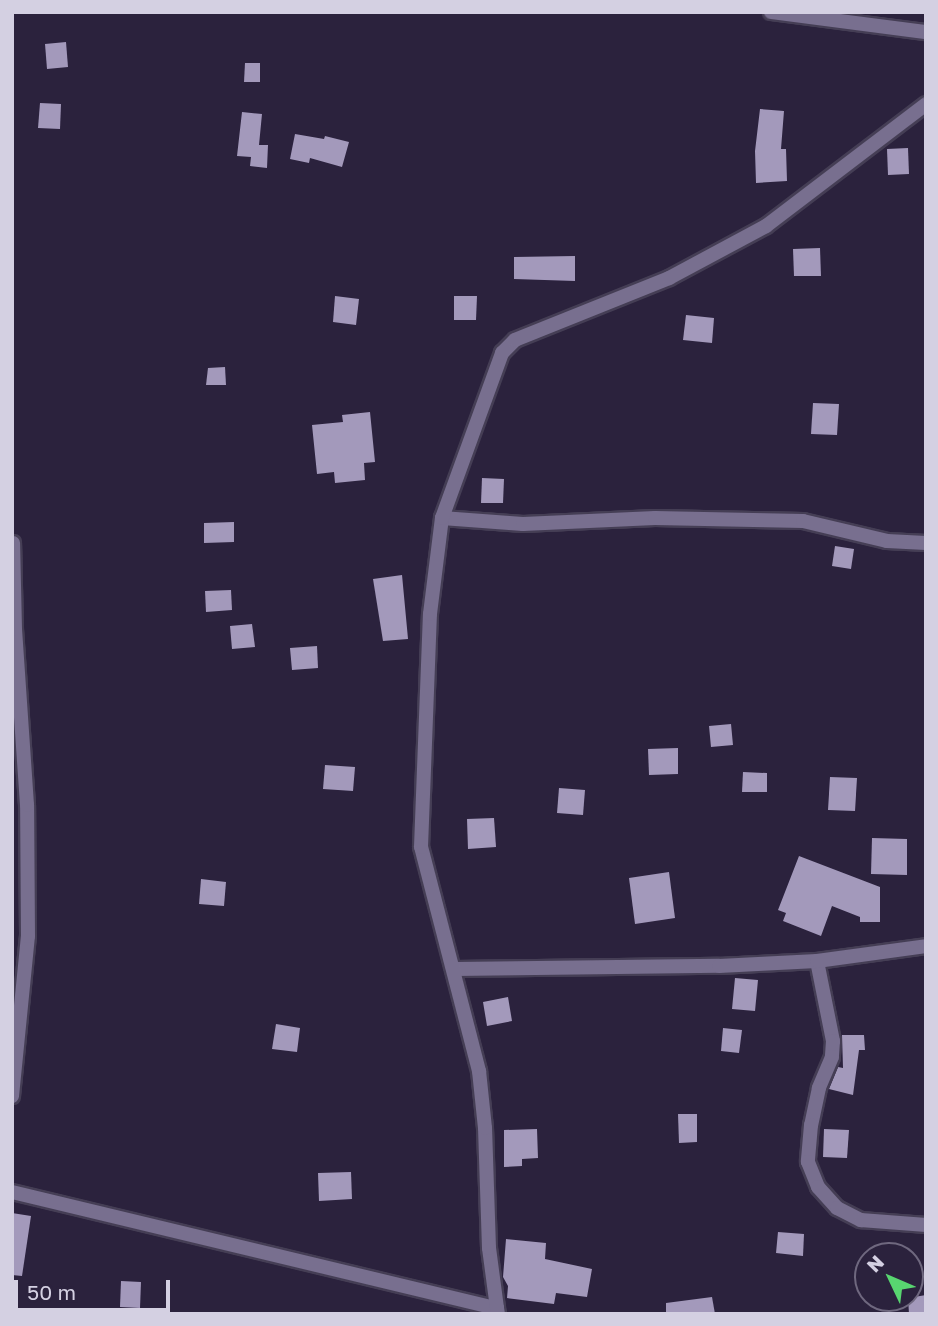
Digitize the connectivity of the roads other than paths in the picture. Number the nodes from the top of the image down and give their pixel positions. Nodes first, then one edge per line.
1 (771, 12) edge
2 (926, 32) edge
3 (926, 104) edge
4 (443, 517) junction
5 (13, 542) edge
6 (926, 543) edge
7 (13, 629) edge
8 (926, 946) edge
9 (817, 961) junction
10 (455, 969) junction
11 (12, 1096) edge
12 (12, 1192) edge
13 (926, 1225) edge
14 (498, 1311) edge

1 - 2 street
3 - 4 street
4 - 6 street
4 - 10 street
5 - 7 street
7 - 11 street
8 - 9 street
9 - 10 street
9 - 13 street
10 - 14 street
12 - 14 street

